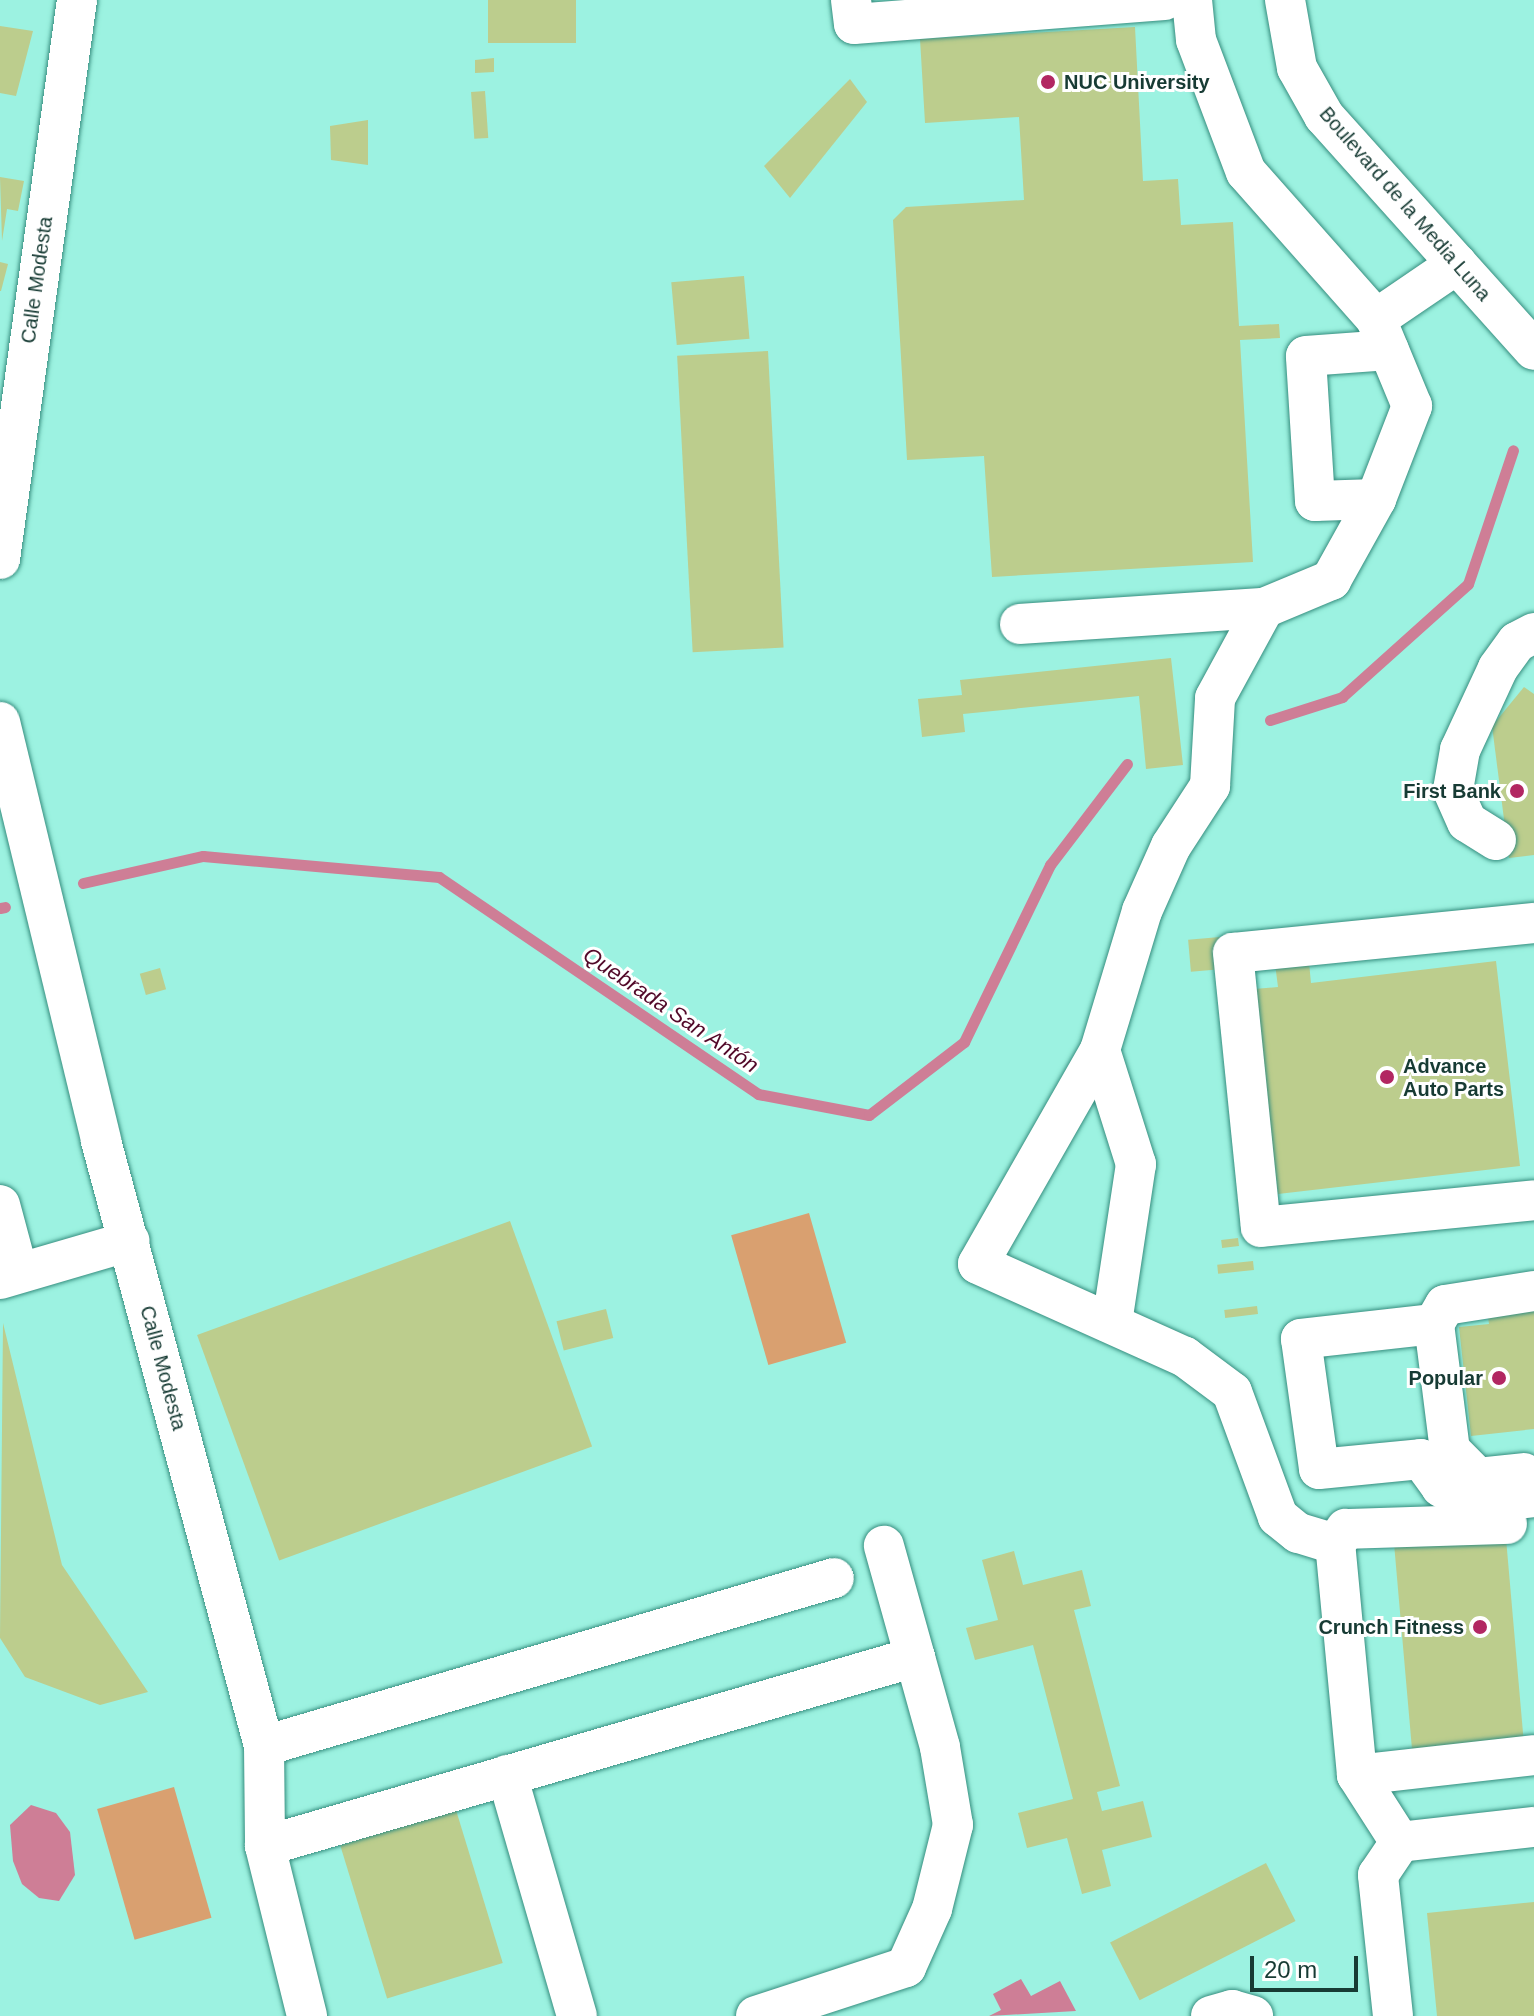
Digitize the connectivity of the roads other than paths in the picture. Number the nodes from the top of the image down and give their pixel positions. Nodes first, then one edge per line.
1 (77, 0) edge
2 (851, 0) edge
3 (1164, 0) edge
4 (1192, 0) edge
5 (1285, 0) edge
6 (1457, 264) junction
7 (1382, 334) junction
8 (1534, 350) edge
9 (1376, 499) junction
10 (0, 559) edge
11 (1264, 608) junction
12 (1020, 624) dead end
13 (1534, 633) edge
14 (0, 722) edge
15 (1496, 840) dead end
16 (1534, 923) edge
17 (1100, 1050) junction
18 (1534, 1200) edge
19 (0, 1205) edge
20 (130, 1241) junction
21 (9, 1276) edge
22 (1534, 1291) edge
23 (1112, 1323) junction
24 (1434, 1324) junction
25 (1534, 1471) edge
26 (1534, 1497) edge
27 (1534, 1523) edge
28 (1335, 1544) junction
29 (884, 1546) dead end
30 (834, 1578) dead end
31 (915, 1657) junction
32 (264, 1746) junction
33 (1534, 1755) edge
34 (507, 1775) junction
35 (1357, 1775) junction
36 (1534, 1827) edge
37 (1400, 1842) junction
38 (265, 1846) junction
39 (307, 2016) edge
40 (577, 2016) edge
41 (756, 2016) edge
42 (1211, 2016) edge
43 (1253, 2016) edge
44 (1393, 2016) edge

1 - 10 street, Calle Modesta
2 - 3 street
4 - 7 street
5 - 6 street, Boulevard de la Media Luna
6 - 7 street
6 - 8 street, Boulevard de la Media Luna
7 - 9 street
7 - 9 street
9 - 11 street
11 - 12 street
11 - 17 street
13 - 15 street
14 - 20 street, Calle Modesta
16 - 18 street
17 - 23 street
17 - 23 street
19 - 21 street
20 - 21 street
20 - 32 street, Calle Modesta
22 - 24 street
23 - 28 street
24 - 25 street
24 - 26 street
27 - 28 street
28 - 35 street
29 - 31 street
30 - 32 street
31 - 34 street
31 - 41 street
32 - 38 street, Calle Modesta
33 - 35 street
34 - 38 street
34 - 40 street
35 - 37 street
36 - 37 street
37 - 44 street
38 - 39 street, Calle Modesta
42 - 43 street

